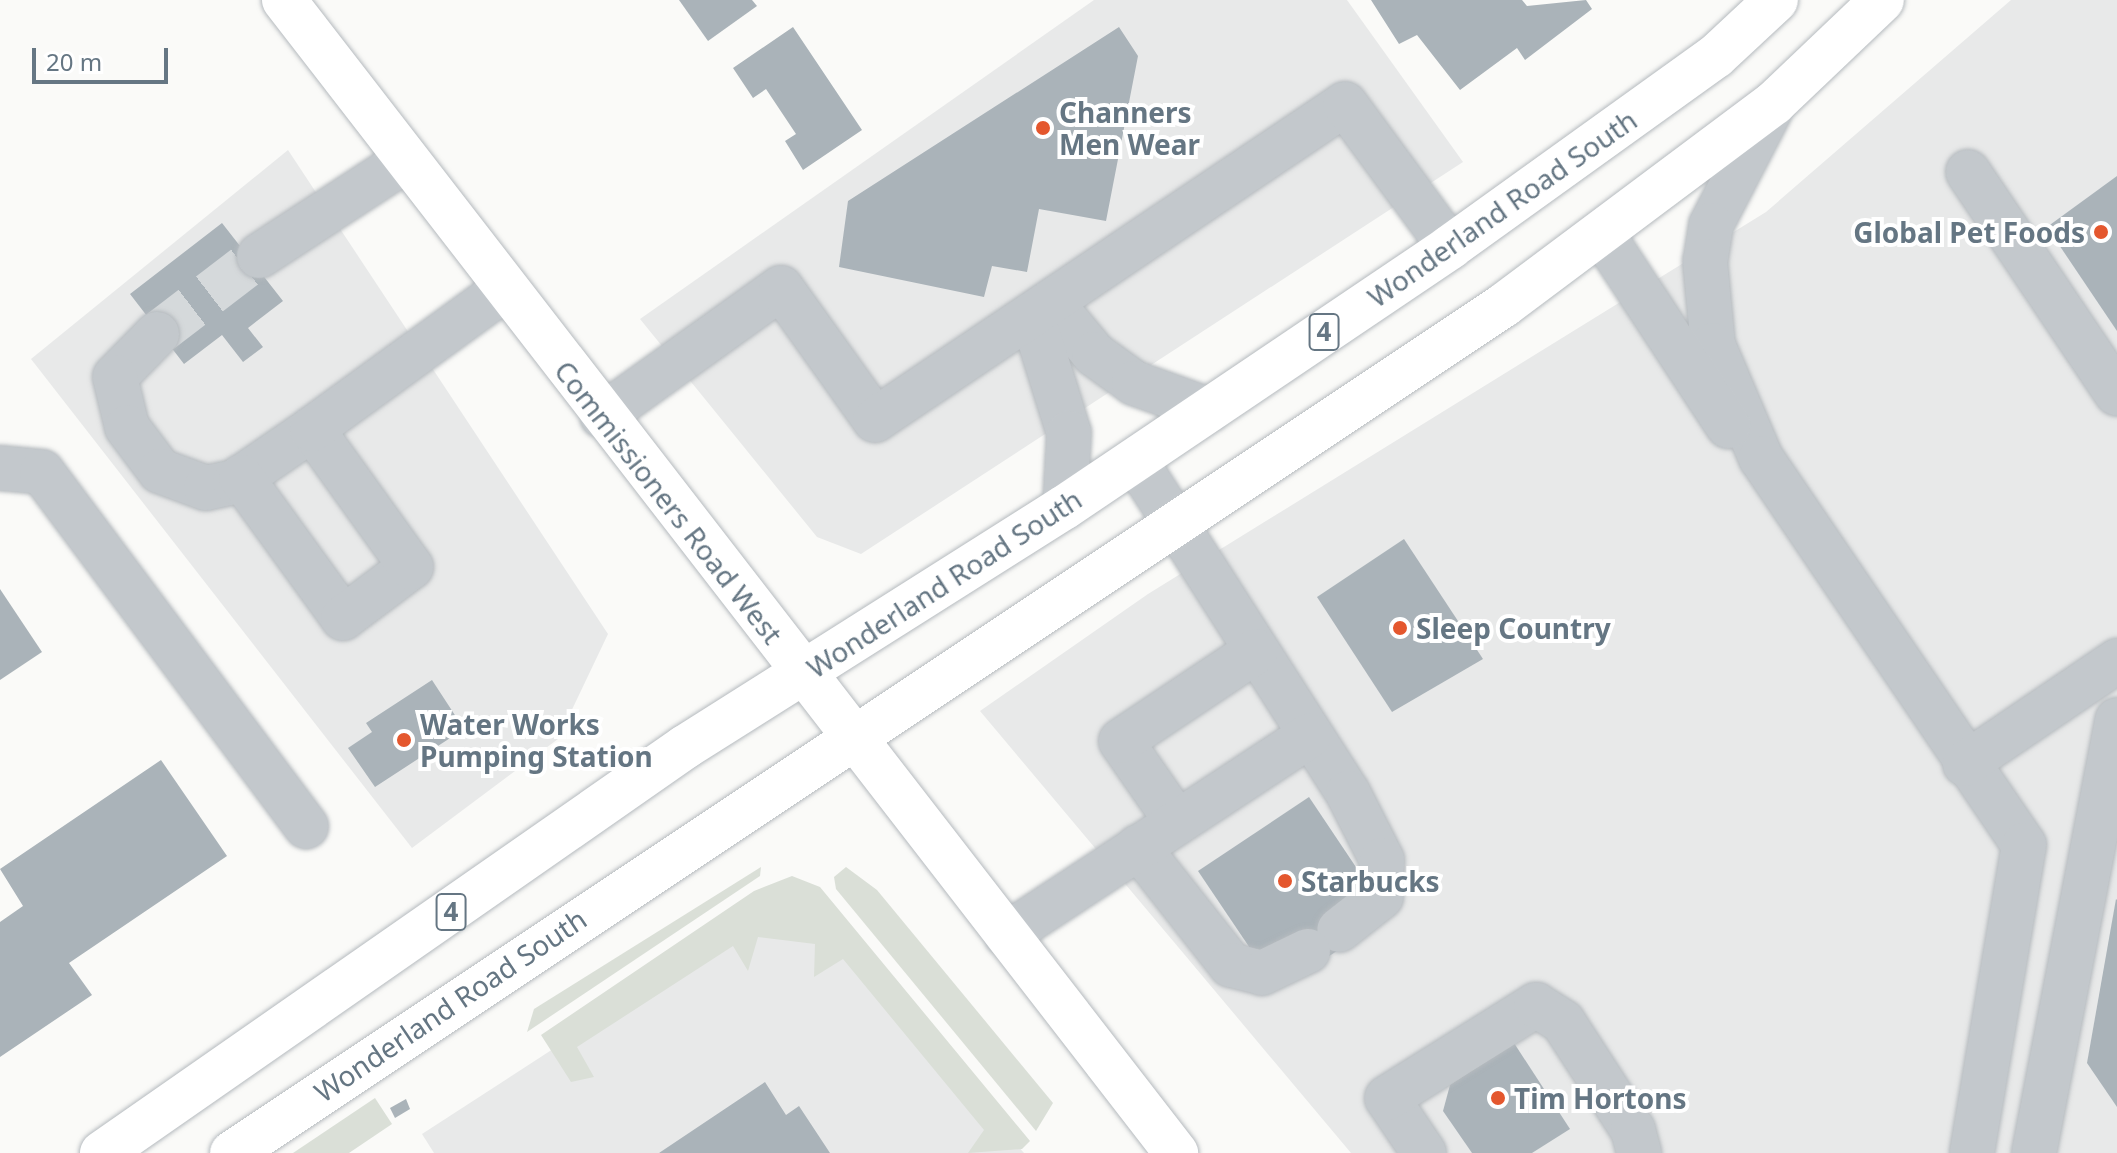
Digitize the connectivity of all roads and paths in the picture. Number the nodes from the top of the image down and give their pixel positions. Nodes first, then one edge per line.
1 (284, 0) edge
2 (1776, 0) edge
3 (1882, 0) edge
4 (1774, 103) junction
5 (406, 160) junction
6 (1968, 172) dead end
7 (1602, 234) junction
8 (1450, 247) junction
9 (259, 256) tunnel mouth
10 (505, 289) junction
11 (1042, 308) junction
12 (157, 334) tunnel mouth
13 (2117, 394) edge
14 (1209, 410) junction
15 (602, 416) junction
16 (312, 429) junction
17 (1761, 458) junction
18 (1135, 460) junction
19 (0, 468) edge
20 (241, 477) junction
21 (1065, 507) junction
22 (1176, 524) junction
23 (1256, 651) junction
24 (2117, 661) edge
25 (803, 674) junction
26 (2117, 720) edge
27 (850, 736) junction
28 (1309, 736) junction
29 (1965, 764) junction
30 (1177, 822) junction
31 (306, 826) dead end
32 (1138, 847) junction
33 (1006, 935) junction
34 (102, 1153) edge
35 (232, 1153) edge
36 (1176, 1153) edge
37 (1424, 1153) edge
38 (1639, 1153) edge
39 (1972, 1153) edge
40 (2034, 1153) edge

1 - 5 main road, Commissioners Road West
2 - 8 main road, Wonderland Road South / 4
3 - 4 main road, Wonderland Road South
4 - 7 main road, Wonderland Road South
4 - 17 lane
5 - 9 lane
5 - 10 main road, Commissioners Road West
6 - 13 lane
7 - 17 lane
7 - 22 main road, Wonderland Road South
8 - 11 lane
8 - 14 main road, Wonderland Road South / 4
10 - 15 main road, Commissioners Road West
10 - 16 lane
11 - 14 lane
11 - 15 lane
11 - 21 lane
12 - 20 lane
14 - 18 main road, Wonderland Road South / 4
15 - 25 main road, Commissioners Road West
16 - 20 lane
16 - 20 lane
17 - 29 lane
18 - 21 main road, Wonderland Road South / 4
18 - 22 lane
19 - 31 lane
21 - 25 main road, Wonderland Road South / 4
22 - 23 lane
22 - 27 main road, Wonderland Road South
23 - 28 lane
23 - 30 lane
24 - 29 lane
25 - 27 main road, Commissioners Road West
25 - 34 main road, Wonderland Road South / 4
26 - 40 lane
27 - 33 main road, Commissioners Road West
27 - 35 main road, Wonderland Road South
28 - 30 lane
28 - 32 lane
29 - 39 lane
30 - 32 lane
32 - 33 lane
33 - 36 main road, Commissioners Road West
37 - 38 lane

